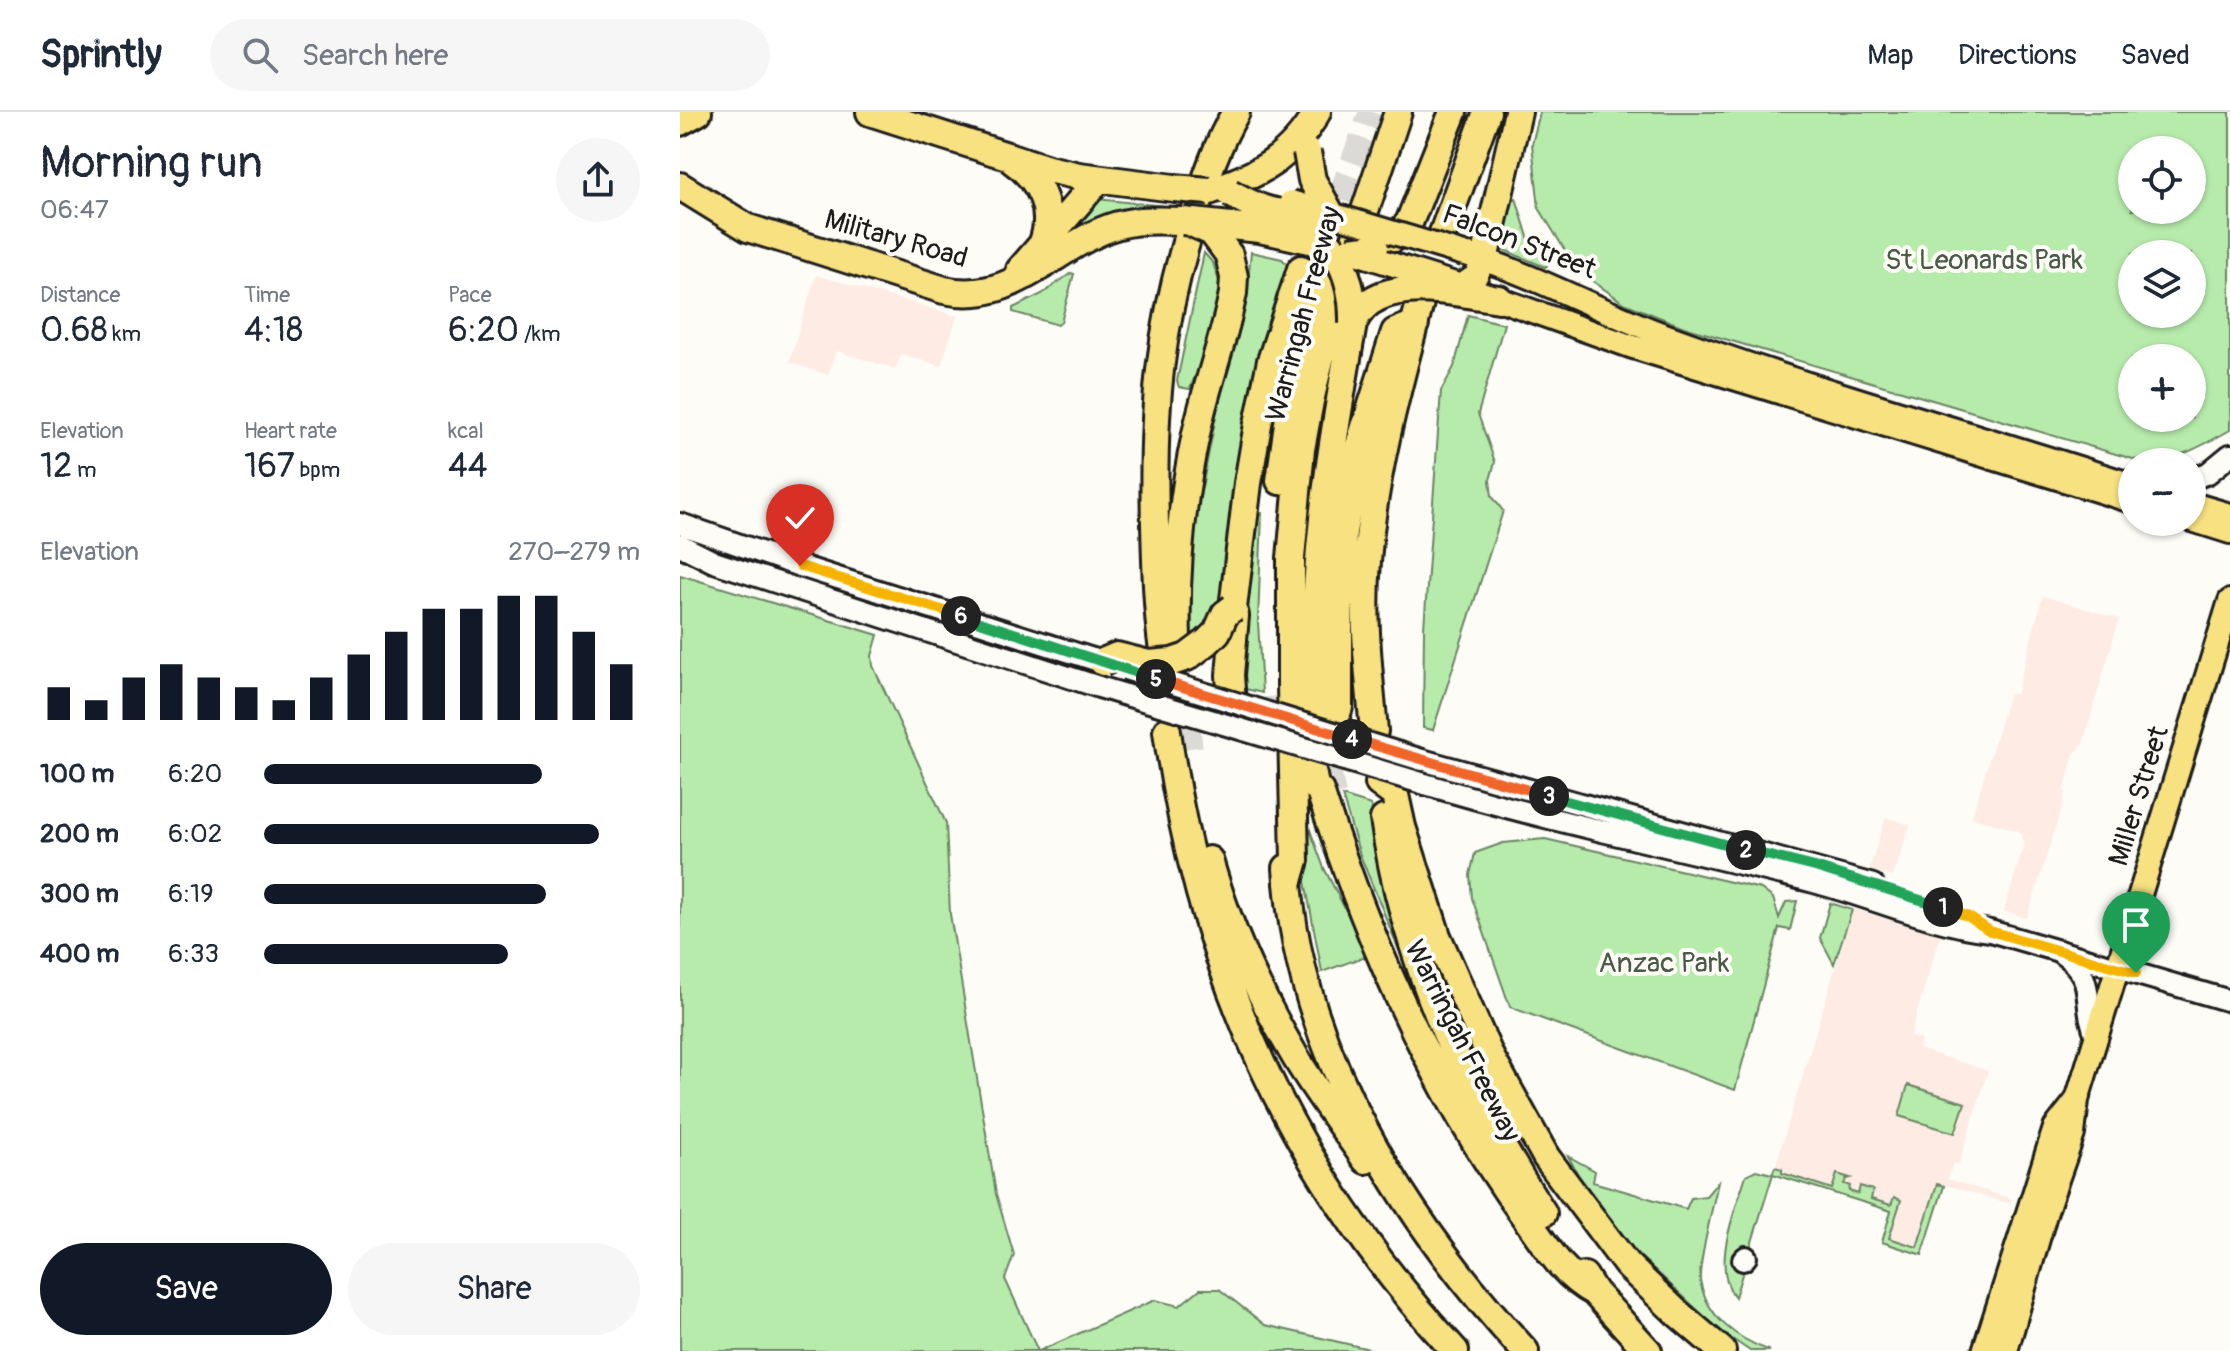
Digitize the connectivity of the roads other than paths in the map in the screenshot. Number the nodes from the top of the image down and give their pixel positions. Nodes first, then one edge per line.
1 (698, 112) edge
2 (870, 112) edge
3 (1236, 112) edge
4 (1398, 112) edge
5 (1409, 112) edge
6 (1453, 112) edge
7 (1487, 112) edge
8 (1518, 112) edge
9 (680, 122) edge
10 (1306, 133) edge
11 (1002, 155) junction
12 (1099, 179) junction
13 (680, 186) edge
14 (1219, 192) junction
15 (1375, 208) dead end
16 (1329, 211) junction
17 (1172, 220) junction
18 (1400, 233) junction
19 (1443, 233) dead end
20 (1042, 245) junction
21 (1339, 248) junction
22 (1375, 248) junction
23 (1474, 257) junction
24 (1404, 267) junction
25 (1007, 286) junction
26 (1457, 287) junction
27 (1499, 299) joint
28 (1347, 320) junction
29 (2230, 455) edge
30 (2206, 474) edge
31 (2118, 481) edge
32 (2118, 497) edge
33 (2206, 508) edge
34 (2230, 515) edge
35 (680, 524) edge
36 (2206, 524) edge
37 (2230, 532) edge
38 (680, 538) edge
39 (680, 545) edge
40 (781, 559) junction
41 (2230, 601) edge
42 (1233, 604) junction
43 (974, 620) junction
44 (1291, 633) junction
45 (967, 642) junction
46 (1100, 670) junction
47 (1277, 696) tunnel mouth
48 (1232, 703) junction
49 (1317, 708) tunnel mouth
50 (1374, 731) dead end
51 (1331, 732) junction
52 (1292, 746) junction
53 (1283, 790) dead end
54 (1327, 801) junction
55 (1288, 884) junction
56 (1990, 931) junction
57 (2054, 949) junction
58 (2117, 967) junction
59 (2230, 1001) edge
60 (2097, 1037) junction
61 (2077, 1100) junction
62 (1401, 1189) junction
63 (1594, 1292) junction
64 (1455, 1351) edge
65 (1525, 1351) edge
66 (1648, 1351) edge
67 (1722, 1351) edge
68 (1984, 1351) edge
69 (2006, 1351) edge

1 - 9 highway
2 - 11 highway, Falcon Street
3 - 17 highway, bridge
4 - 44 highway, Warringah Freeway
5 - 15 highway, Warringah Freeway
6 - 18 highway
7 - 19 highway
8 - 23 highway
10 - 14 highway
10 - 16 highway, bridge
11 - 12 highway, Falcon Street
11 - 20 highway
12 - 14 highway, Falcon Street, bridge
12 - 20 highway
13 - 25 highway, Military Road
14 - 16 main road, Falcon Street, bridge
14 - 21 highway, bridge
16 - 18 main road, Falcon Street, bridge
16 - 22 main road, bridge
17 - 21 highway, Military Road, bridge
17 - 25 highway, Military Road
18 - 22 highway, bridge
18 - 23 main road, Falcon Street, bridge
20 - 25 highway
21 - 22 highway, Military Road, bridge
21 - 24 main road, bridge
21 - 28 highway, bridge
22 - 24 main road, bridge
23 - 26 main road
23 - 31 main road, Falcon Street
24 - 26 main road, bridge
26 - 27 highway
26 - 28 highway, bridge
27 - 32 main road
28 - 49 highway
28 - 54 highway, Warringah Freeway
29 - 30 main road
33 - 34 main road
35 - 40 main road
36 - 37 main road
38 - 40 main road
39 - 45 main road
40 - 43 main road
41 - 58 main road, Miller Street
42 - 46 highway, bridge
42 - 47 highway, Warringah Freeway
42 - 48 highway
43 - 45 main road
43 - 46 main road
44 - 54 highway, Warringah Freeway
44 - 55 highway, Warringah Freeway
45 - 46 main road
46 - 48 main road, bridge
46 - 52 main road, bridge
48 - 51 main road, bridge
48 - 52 main road, bridge
50 - 51 highway
51 - 52 main road, bridge
51 - 56 main road, bridge
52 - 56 main road, bridge
53 - 55 highway, Warringah Freeway
54 - 63 highway, Warringah Freeway
55 - 62 highway, Warringah Freeway
56 - 57 main road
57 - 58 main road
57 - 60 main road
58 - 59 main road
58 - 60 main road, Miller Street
60 - 61 main road, Miller Street
61 - 68 main road, Miller Street
61 - 69 main road, Miller Street
62 - 64 highway, Warringah Freeway
62 - 65 highway, Warringah Freeway
63 - 66 highway, Warringah Freeway
63 - 67 highway, Warringah Freeway

